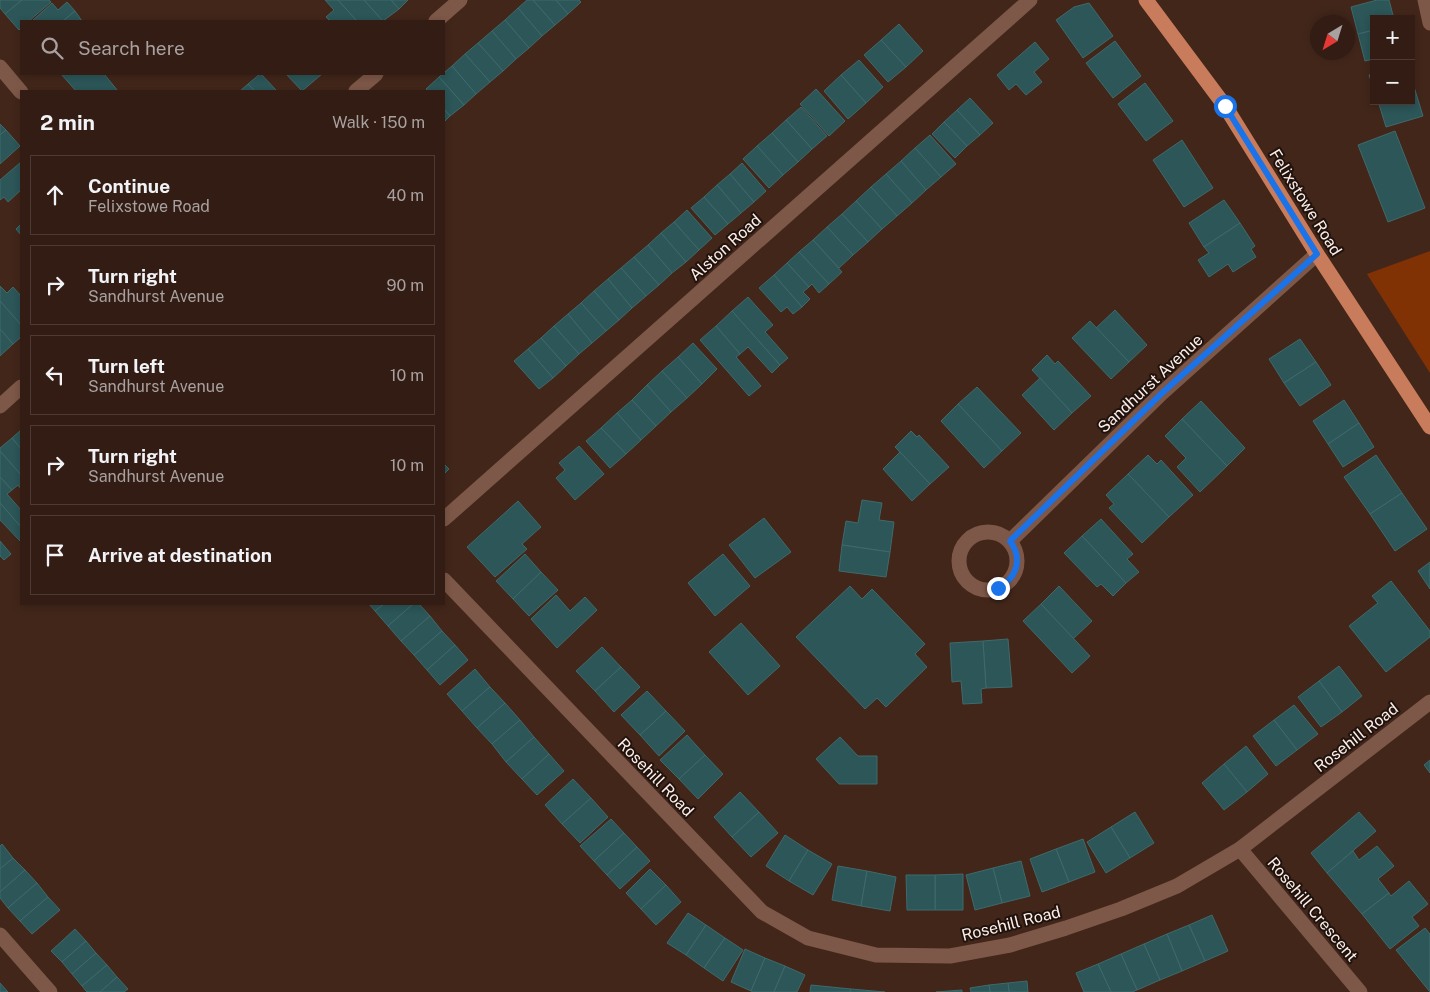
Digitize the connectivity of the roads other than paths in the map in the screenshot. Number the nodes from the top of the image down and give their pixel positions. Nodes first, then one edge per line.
1 (460, 0) edge
2 (1030, 0) edge
3 (1146, 0) edge
4 (1425, 0) edge
5 (437, 20) edge
6 (1430, 23) edge
7 (0, 67) edge
8 (375, 75) edge
9 (357, 90) edge
10 (20, 91) edge
11 (1317, 254) junction
12 (20, 388) edge
13 (0, 406) edge
14 (1430, 427) edge
15 (445, 518) edge
16 (1010, 541) dead end
17 (445, 581) edge
18 (1430, 702) edge
19 (1240, 849) junction
20 (0, 935) edge
21 (50, 992) edge
22 (1360, 992) edge

1 - 5 street
2 - 15 street, Alston Road
3 - 11 main road, Felixstowe Road
4 - 6 street
7 - 10 street
8 - 9 street
11 - 14 main road, Felixstowe Road
11 - 16 street, Sandhurst Avenue
12 - 13 street
17 - 19 street, Rosehill Road
18 - 19 street, Rosehill Road
19 - 22 street, Rosehill Crescent
20 - 21 street

